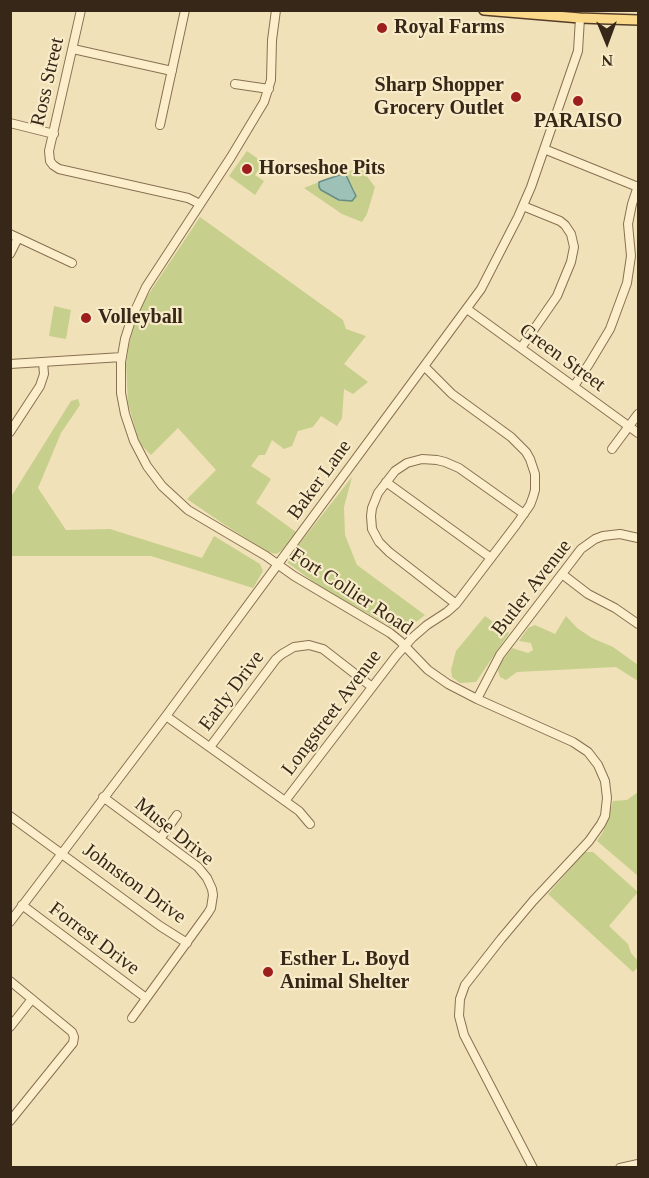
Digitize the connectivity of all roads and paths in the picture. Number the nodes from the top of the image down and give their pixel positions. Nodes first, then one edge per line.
1 (81, 10) edge
2 (185, 10) edge
3 (276, 10) edge
4 (484, 10) edge
5 (554, 13) edge
6 (580, 18) junction
7 (639, 20) edge
8 (73, 49) junction
9 (172, 71) junction
10 (235, 84) dead end
11 (269, 89) junction
12 (10, 123) edge
13 (160, 125) dead end
14 (54, 134) junction
15 (544, 149) junction
16 (638, 187) edge
17 (200, 204) junction
18 (523, 206) junction
19 (14, 236) edge
20 (10, 254) edge
21 (72, 263) dead end
22 (467, 309) junction
23 (521, 348) junction
24 (122, 357) junction
25 (43, 362) junction
26 (10, 364) edge
27 (424, 367) junction
28 (574, 386) junction
29 (639, 414) edge
30 (629, 426) junction
31 (10, 432) edge
32 (639, 433) edge
33 (612, 449) dead end
34 (386, 483) junction
35 (524, 514) junction
36 (639, 538) edge
37 (491, 558) junction
38 (278, 564) junction
39 (562, 574) junction
40 (456, 603) junction
41 (639, 624) edge
42 (405, 645) junction
43 (372, 687) junction
44 (477, 699) junction
45 (166, 716) junction
46 (210, 747) junction
47 (103, 797) junction
48 (285, 801) junction
49 (177, 815) dead end
50 (10, 816) edge
51 (310, 824) dead end
52 (160, 839) junction
53 (62, 852) junction
54 (22, 905) junction
55 (10, 922) edge
56 (187, 943) junction
57 (10, 981) edge
58 (146, 998) junction
59 (32, 999) junction
60 (132, 1018) dead end
61 (10, 1027) edge
62 (10, 1121) edge
63 (639, 1164) edge
64 (533, 1167) edge
65 (620, 1167) edge

1 - 8 street, Ross Street
2 - 9 street
3 - 11 street, Fort Collier Road
4 - 5 main road
5 - 6 main road
6 - 7 main road
6 - 15 street, Baker Lane
8 - 9 street
8 - 14 street, Ross Street
9 - 13 street
10 - 11 street
11 - 17 street, Fort Collier Road
12 - 14 street
14 - 17 street, Ross Street
15 - 16 street
15 - 18 street, Baker Lane
16 - 28 street
17 - 24 street, Fort Collier Road
18 - 22 street, Baker Lane
18 - 23 street
19 - 20 street
19 - 21 street
22 - 23 street, Green Street
22 - 27 street, Baker Lane
23 - 28 street, Green Street
24 - 25 street
24 - 38 street, Fort Collier Road
25 - 26 street
25 - 31 street
27 - 35 street, Longstreet Avenue
27 - 38 street, Baker Lane
28 - 30 street, Green Street
29 - 30 street
30 - 32 street, Green Street
30 - 33 street
34 - 35 street
34 - 37 street
34 - 40 street
35 - 37 street, Longstreet Avenue
36 - 39 street, Butler Avenue
37 - 40 street, Longstreet Avenue
38 - 42 street, Fort Collier Road
38 - 45 street, Baker Lane
39 - 41 street
39 - 44 street, Butler Avenue
40 - 42 street, Longstreet Avenue
42 - 43 street, Longstreet Avenue
42 - 44 street, Fort Collier Road
43 - 46 street, Early Drive
43 - 48 street, Longstreet Avenue
44 - 64 street, Fort Collier Road
45 - 46 street
45 - 47 street, Baker Lane
46 - 48 street
47 - 52 street, Muse Drive
47 - 53 street, Baker Lane
48 - 51 street
49 - 52 street
50 - 53 street, Johnston Drive
52 - 56 street, Muse Drive
53 - 54 street, Baker Lane
53 - 56 street, Johnston Drive
54 - 55 street, Baker Lane
54 - 58 street, Forrest Drive
56 - 58 street, Muse Drive
57 - 59 street
58 - 60 street, Muse Drive
59 - 61 street
59 - 62 street
63 - 65 street

